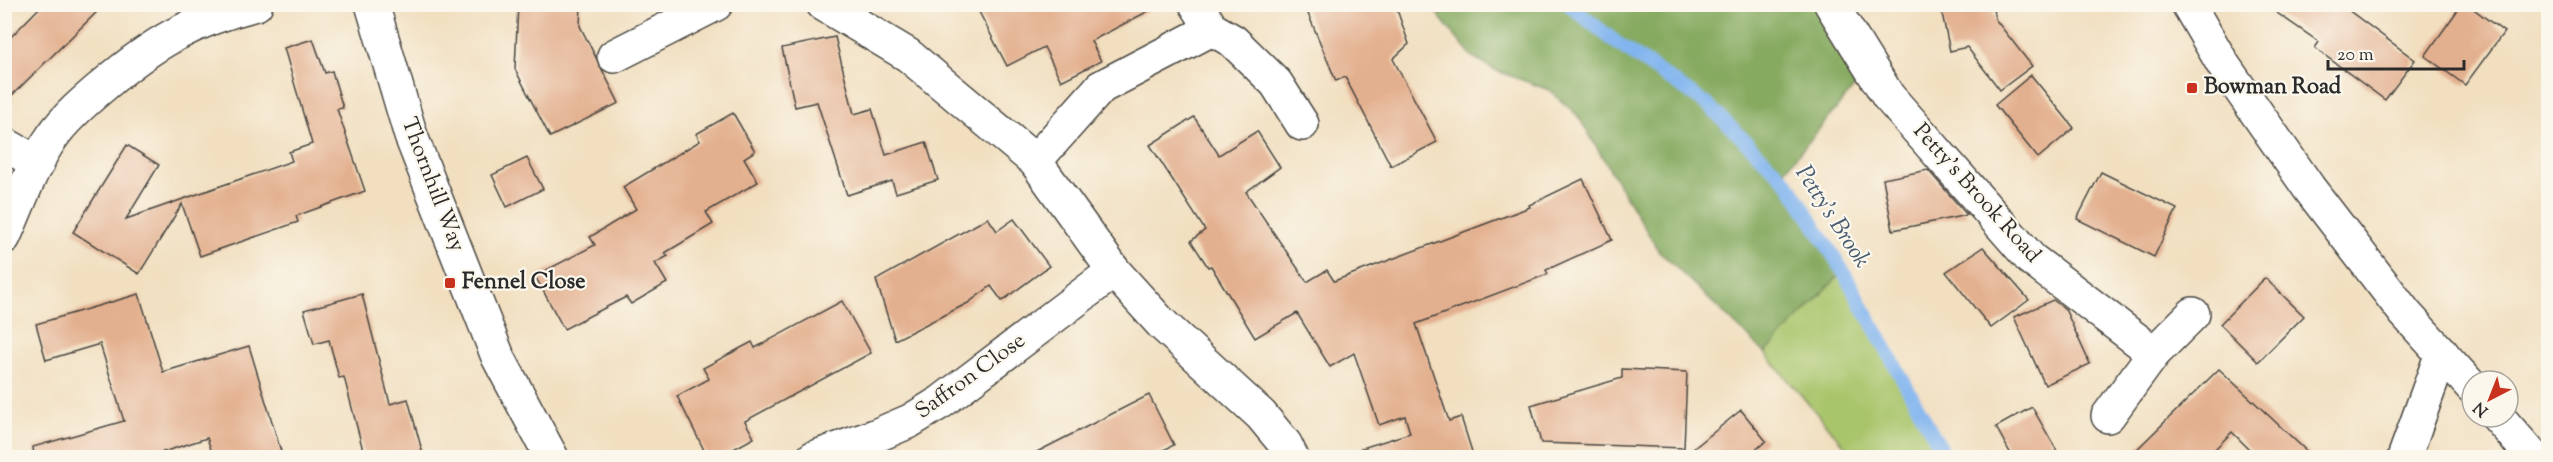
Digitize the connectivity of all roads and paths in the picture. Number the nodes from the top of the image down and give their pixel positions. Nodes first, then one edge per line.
1 (256, 4) edge
2 (372, 4) edge
3 (716, 4) edge
4 (823, 4) edge
5 (1831, 4) edge
6 (2188, 4) edge
7 (668, 15) edge
8 (1204, 17) edge
9 (614, 56) dead end
10 (1302, 124) dead end
11 (4, 144) edge
12 (1035, 161) junction
13 (38, 163) junction
14 (4, 237) edge
15 (1114, 271) junction
16 (2193, 314) dead end
17 (2154, 353) junction
18 (2442, 353) junction
19 (2460, 373) edge
20 (2108, 416) dead end
21 (2509, 429) edge
22 (552, 458) edge
23 (813, 458) edge
24 (1292, 458) edge
25 (2404, 458) edge
26 (2534, 458) edge

1 - 13 street
2 - 22 street, Thornhill Way
3 - 7 street
4 - 12 street
5 - 17 street, Petty's Brook Road
6 - 18 street
7 - 9 street
8 - 10 street
8 - 12 street
11 - 13 street
12 - 15 street
13 - 14 street
15 - 23 street, Saffron Close
15 - 24 street
16 - 17 street
17 - 20 street
18 - 19 street
18 - 25 street
21 - 26 street

